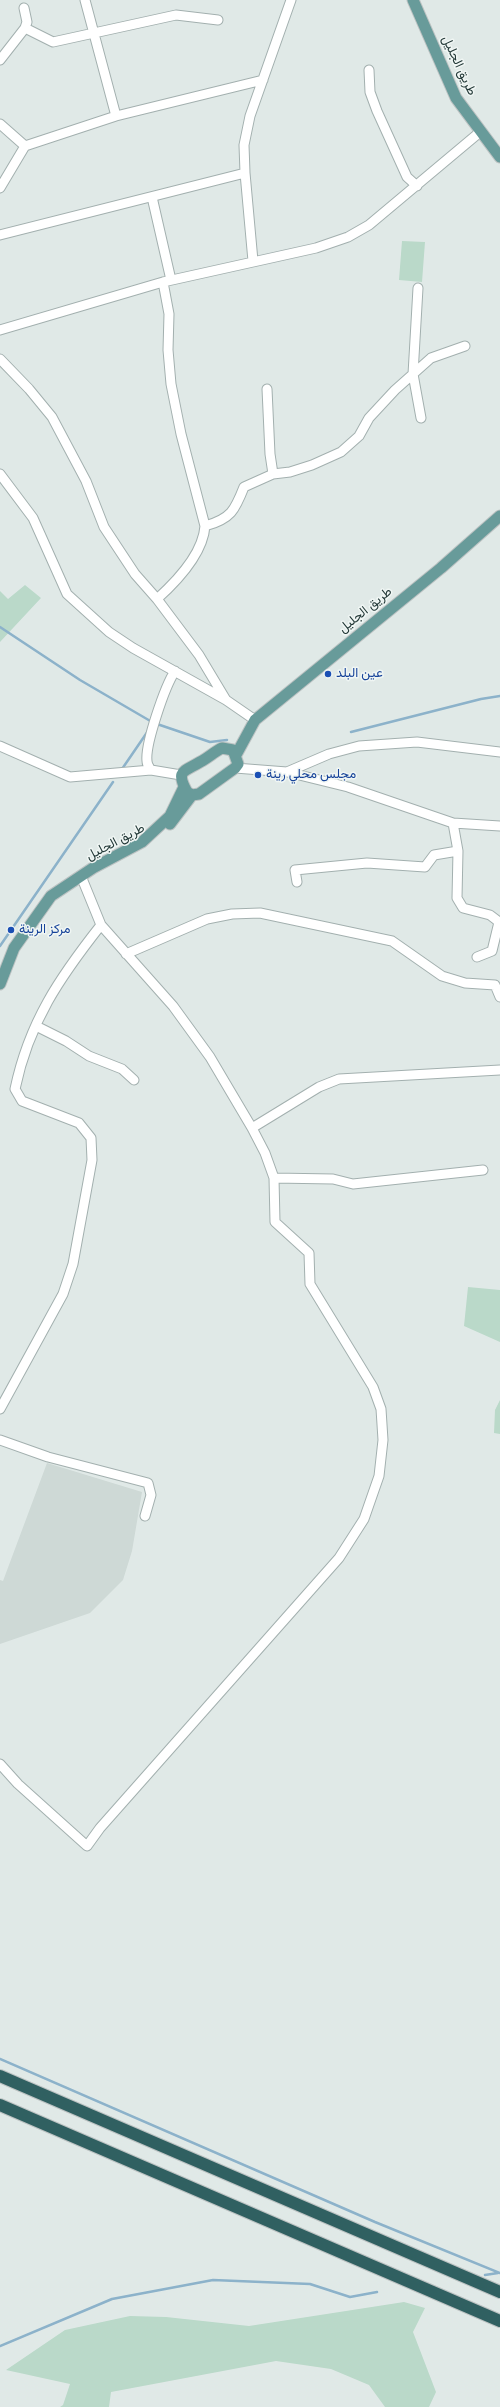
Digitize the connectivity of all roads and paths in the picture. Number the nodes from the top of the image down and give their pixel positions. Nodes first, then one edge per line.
1 (85, 0) edge
2 (291, 0) edge
3 (413, 0) edge
4 (24, 8) dead end
5 (218, 20) dead end
6 (26, 28) junction
7 (95, 34) junction
8 (0, 60) edge
9 (369, 70) dead end
10 (263, 80) junction
11 (116, 116) junction
12 (0, 124) edge
13 (480, 132) junction
14 (25, 146) junction
15 (500, 157) edge
16 (245, 173) junction
17 (417, 186) junction
18 (0, 188) edge
19 (152, 197) junction
20 (0, 235) edge
21 (254, 261) junction
22 (167, 281) junction
23 (418, 288) dead end
24 (0, 330) edge
25 (465, 346) dead end
26 (0, 359) edge
27 (413, 374) junction
28 (267, 389) dead end
29 (421, 418) dead end
30 (0, 474) edge
31 (273, 474) junction
32 (500, 516) edge
33 (205, 526) junction
34 (158, 599) junction
35 (175, 671) junction
36 (226, 700) junction
37 (253, 724) junction
38 (225, 748) junction
39 (2, 750) edge
40 (500, 752) edge
41 (236, 754) junction
42 (235, 768) junction
43 (151, 770) junction
44 (286, 772) junction
45 (181, 775) junction
46 (184, 787) junction
47 (192, 795) junction
48 (454, 823) junction
49 (500, 826) edge
50 (458, 851) junction
51 (81, 876) junction
52 (297, 882) dead end
53 (101, 925) junction
54 (126, 954) junction
55 (477, 958) dead end
56 (0, 984) edge
57 (500, 997) edge
58 (36, 1026) junction
59 (500, 1070) edge
60 (134, 1080) dead end
61 (252, 1128) junction
62 (483, 1170) dead end
63 (274, 1178) junction
64 (0, 1409) edge
65 (0, 1440) edge
66 (145, 1516) dead end
67 (0, 1764) edge
68 (0, 2076) edge
69 (0, 2105) edge
70 (500, 2292) edge
71 (500, 2321) edge

1 - 7 street
2 - 10 street
3 - 13 main road, طريق الجليل
4 - 6 street
5 - 7 street
6 - 7 street
6 - 8 street
7 - 11 street
9 - 17 street
10 - 11 street
10 - 16 street
11 - 14 street
12 - 14 street
13 - 15 main road, طريق الجليل
13 - 17 street
14 - 18 street
16 - 19 street
16 - 21 street
17 - 21 street
19 - 20 street
19 - 22 street
21 - 22 street
22 - 24 street
22 - 33 street
23 - 27 street
25 - 27 street
26 - 34 street
27 - 29 street
27 - 31 street
28 - 31 street
30 - 35 street
31 - 33 street
32 - 37 main road, طريق الجليل
33 - 34 street
34 - 36 street
35 - 36 street
35 - 43 street
36 - 37 street
37 - 38 main road, طريق الجليل
37 - 41 main road, طريق الجليل
38 - 41 main road
38 - 45 main road, طريق الجليل
39 - 43 street
40 - 44 street
41 - 42 main road
42 - 44 street
42 - 47 main road
43 - 45 street
44 - 48 street
45 - 46 main road
46 - 47 main road
46 - 51 main road, طريق الجليل
47 - 51 main road, طريق الجليل
48 - 49 street
48 - 50 street
50 - 52 street
50 - 55 street
51 - 53 street
51 - 56 main road, طريق الجليل
53 - 54 street
53 - 58 street
54 - 57 street
54 - 61 street
58 - 60 street
58 - 64 street
59 - 61 street
61 - 63 street
62 - 63 street
63 - 67 street
65 - 66 street
68 - 70 highway
69 - 71 highway

